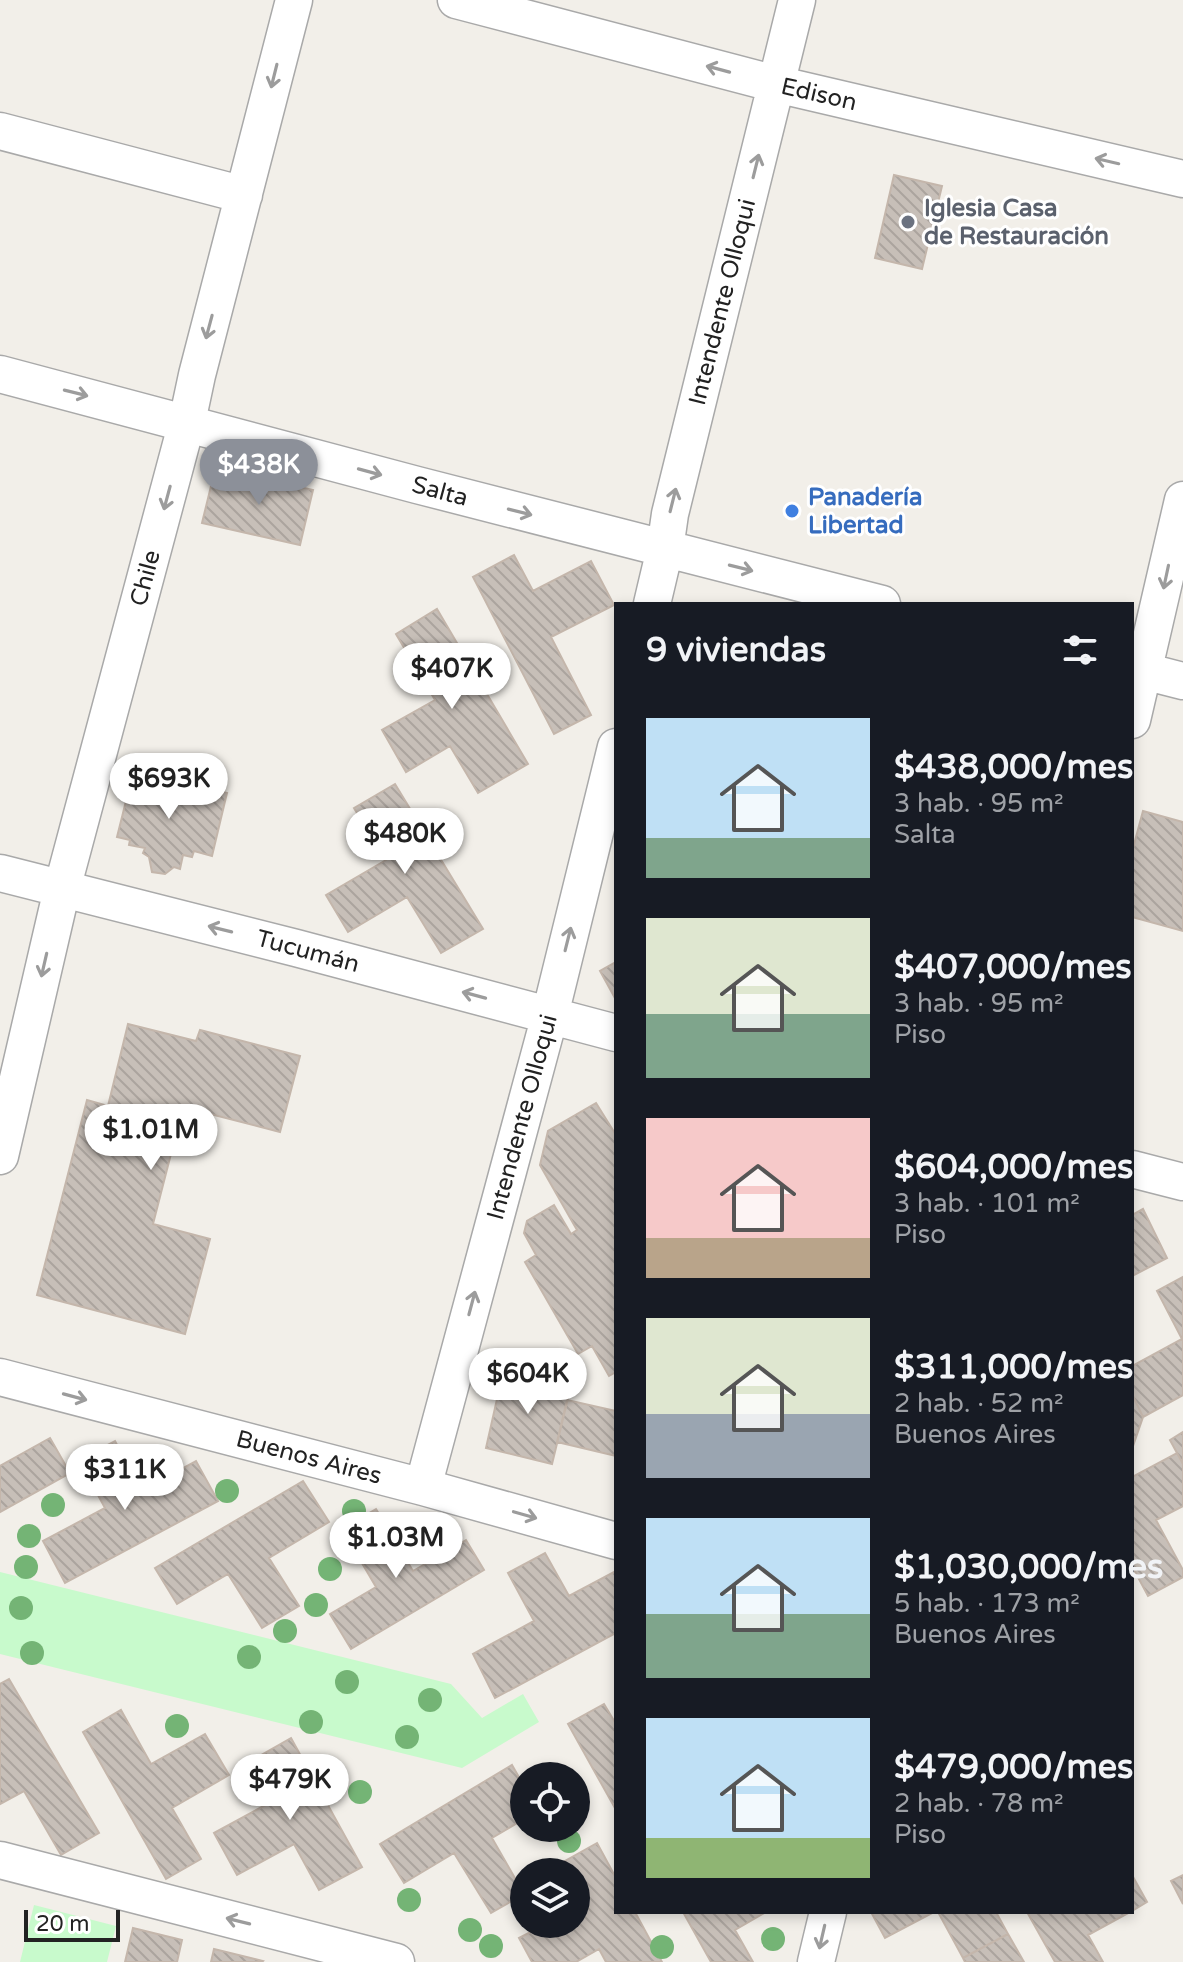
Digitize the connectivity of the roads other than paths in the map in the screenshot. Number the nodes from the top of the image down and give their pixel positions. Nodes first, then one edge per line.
1 (294, 0) edge
2 (456, 0) edge
3 (797, 0) edge
4 (776, 84) junction
5 (0, 131) edge
6 (1183, 179) edge
7 (244, 195) junction
8 (0, 374) edge
9 (187, 422) junction
10 (1183, 500) edge
11 (665, 549) junction
12 (652, 602) edge
13 (874, 602) edge
14 (1139, 670) edge
15 (1183, 681) edge
16 (1134, 706) edge
17 (614, 755) edge
18 (0, 873) edge
19 (62, 889) junction
20 (550, 1015) junction
21 (614, 1032) edge
22 (0, 1156) edge
23 (1134, 1170) edge
24 (1183, 1182) edge
25 (0, 1377) edge
26 (423, 1487) junction
27 (614, 1540) edge
28 (0, 1860) edge
29 (828, 1914) edge
30 (311, 1951) edge
31 (396, 1962) edge
32 (816, 1962) edge

1 -> 7 street, Chile
4 -> 2 street, Edison
3 - 4 street, Intendente Olloqui
6 -> 4 street, Edison
11 -> 4 street, Intendente Olloqui
5 - 7 street
7 -> 9 street, Chile
8 -> 9 street, Salta
9 -> 11 street, Salta
9 -> 19 street, Chile
10 -> 14 street
11 - 12 street, Intendente Olloqui
11 -> 13 street, Salta
14 - 15 street
14 - 16 street
20 -> 17 street, Intendente Olloqui
18 - 19 street, Tucumán
20 -> 19 street, Tucumán
19 -> 22 street, Chile
20 - 21 street, Tucumán
26 -> 20 street, Intendente Olloqui
23 - 24 street
25 -> 26 street, Buenos Aires
26 -> 27 street, Buenos Aires
30 -> 28 street
29 -> 32 street
30 - 31 street

